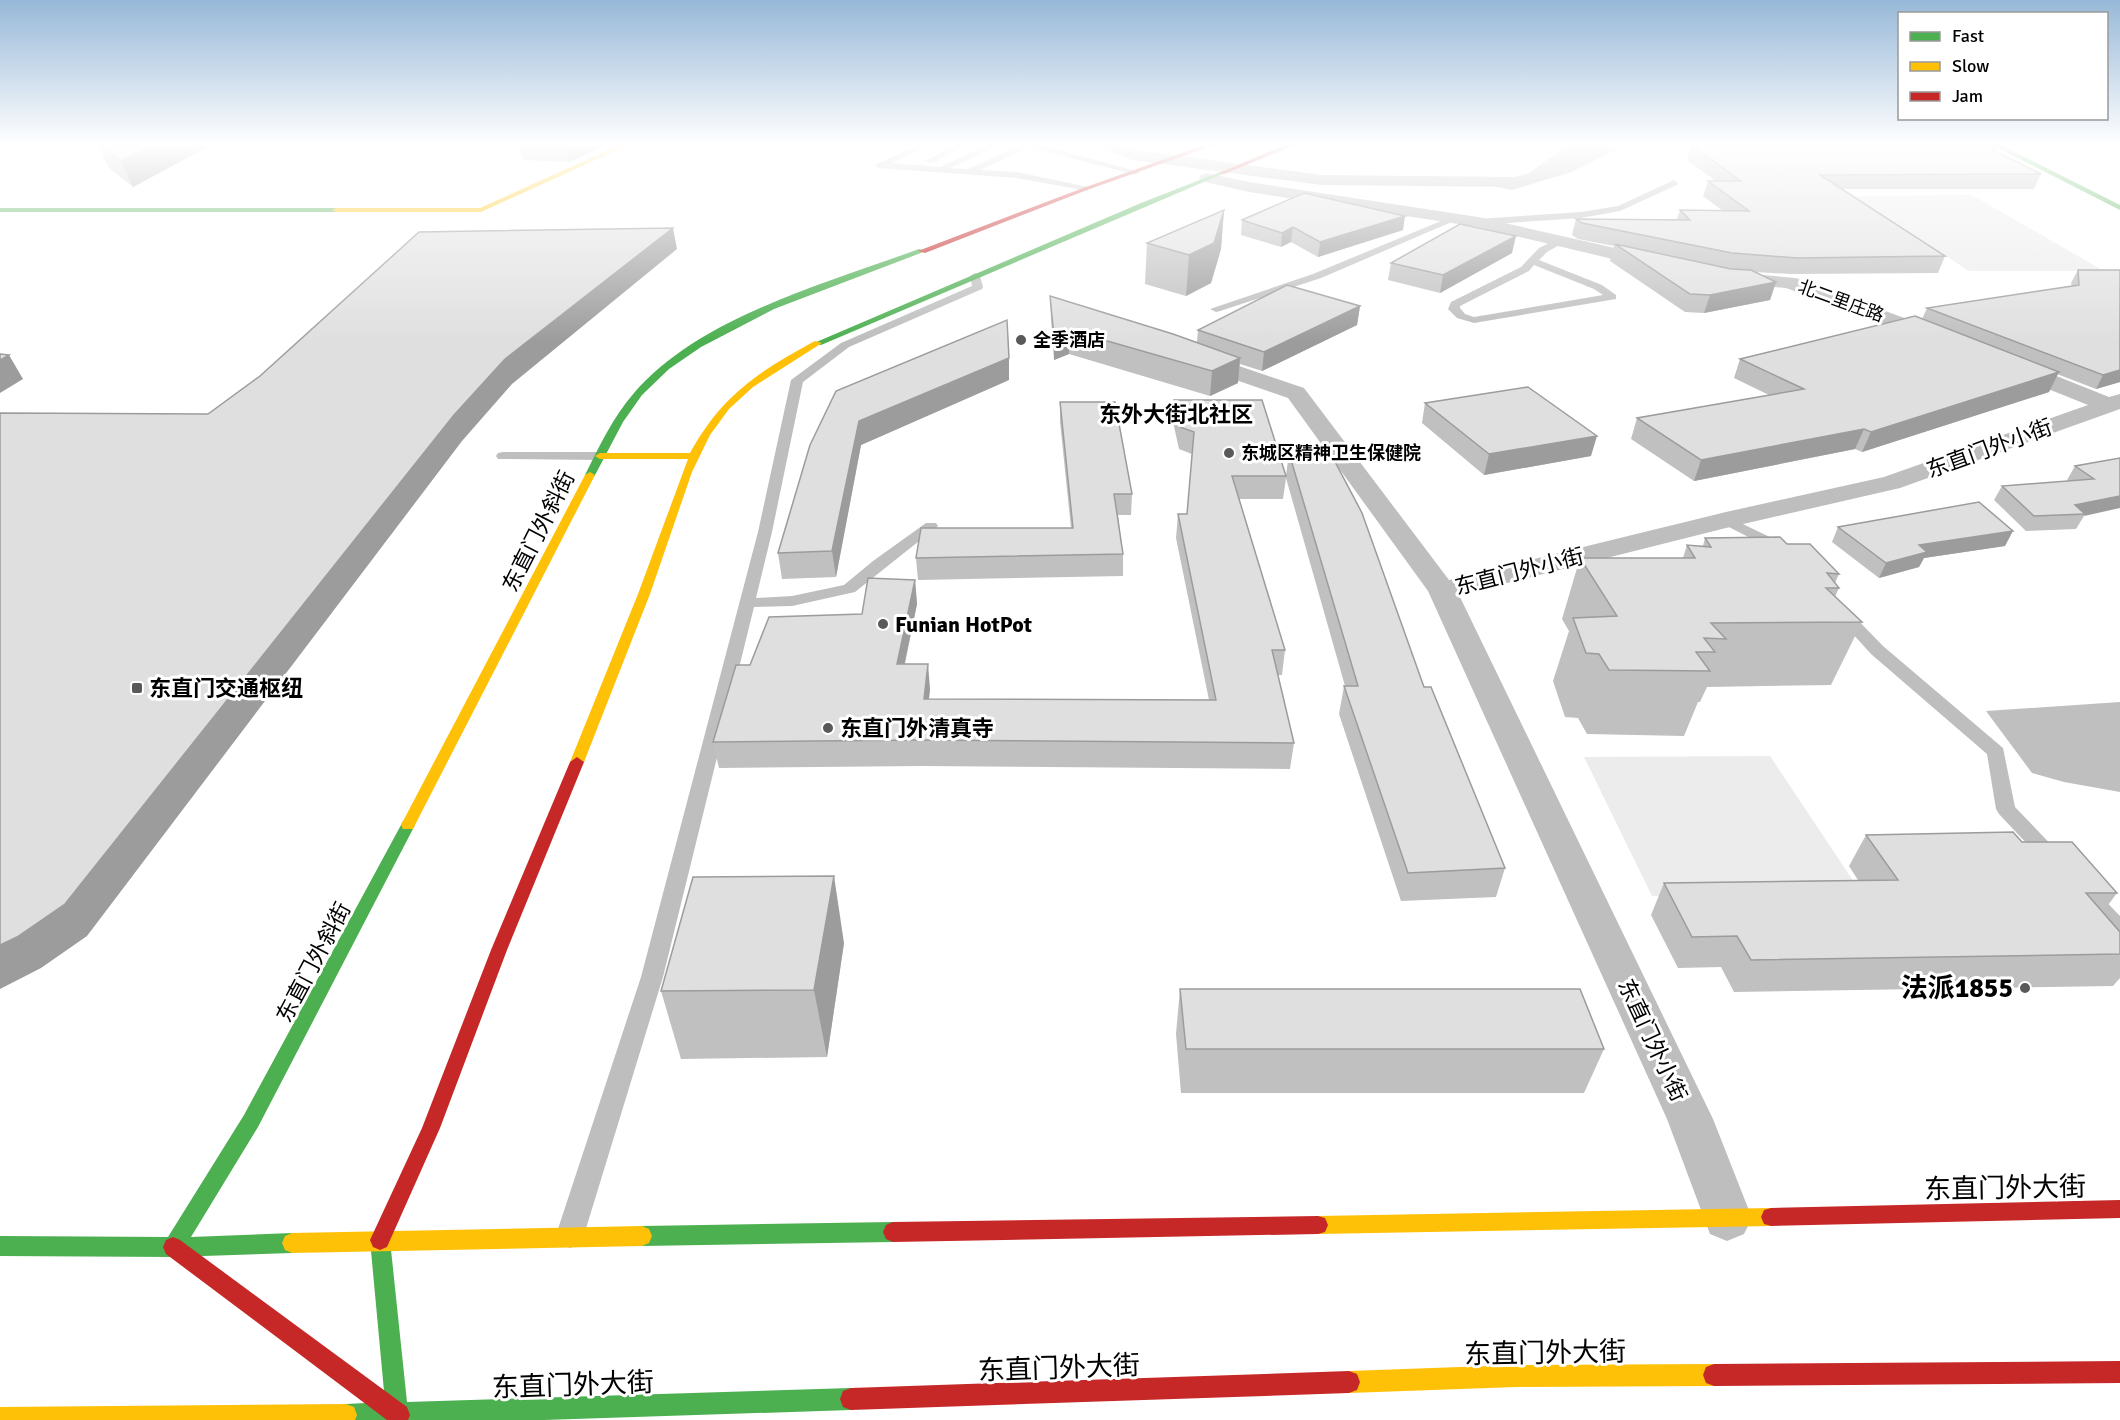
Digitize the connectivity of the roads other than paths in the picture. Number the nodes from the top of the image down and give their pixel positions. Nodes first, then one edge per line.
1 (483, 209) edge
2 (1032, 209) edge
3 (1131, 209) edge
4 (1398, 209) edge
5 (1613, 209) edge
6 (0, 210) edge
7 (1456, 218) junction
8 (1478, 222) junction
9 (1557, 242) junction
10 (1533, 261) junction
11 (1669, 266) edge
12 (975, 276) junction
13 (1714, 276) edge
14 (1216, 309) dead end
15 (1952, 343) edge
16 (1174, 350) edge
17 (1994, 359) edge
18 (2114, 403) edge
19 (503, 456) dead end
20 (600, 456) junction
21 (694, 456) junction
22 (1725, 520) junction
23 (931, 526) edge
24 (1793, 564) edge
25 (1442, 590) junction
26 (746, 603) junction
27 (1833, 603) edge
28 (2120, 930) edge
29 (2120, 1209) edge
30 (1727, 1218) junction
31 (569, 1237) junction
32 (380, 1240) junction
33 (0, 1246) edge
34 (173, 1247) junction
35 (2120, 1372) edge
36 (0, 1418) edge
37 (399, 1418) edge

1 - 6 main road
2 - 20 main road, 东直门外斜街
3 - 12 main road
4 - 7 street
5 - 8 lane
7 - 8 street
7 - 14 lane
8 - 9 street
9 - 10 lane
9 - 11 street
10 - 10 lane
12 - 21 main road
12 - 26 lane
13 - 15 street, 北二里庄路
16 - 25 street
17 - 18 street
18 - 22 street, 东直门外小街
19 - 20 lane
20 - 21 main road
20 - 34 main road, 东直门外斜街
21 - 32 main road
22 - 24 lane
22 - 25 street, 东直门外小街
23 - 26 lane
25 - 30 street, 东直门外小街
26 - 31 lane
27 - 28 lane
29 - 30 main road, 东直门外大街
30 - 31 main road, 东直门外大街
31 - 32 main road, 东直门外大街
32 - 34 main road, 东直门外大街
32 - 37 main road
33 - 34 main road
34 - 37 main road
35 - 37 main road, 东直门外大街
36 - 37 main road, 东直门外大街

